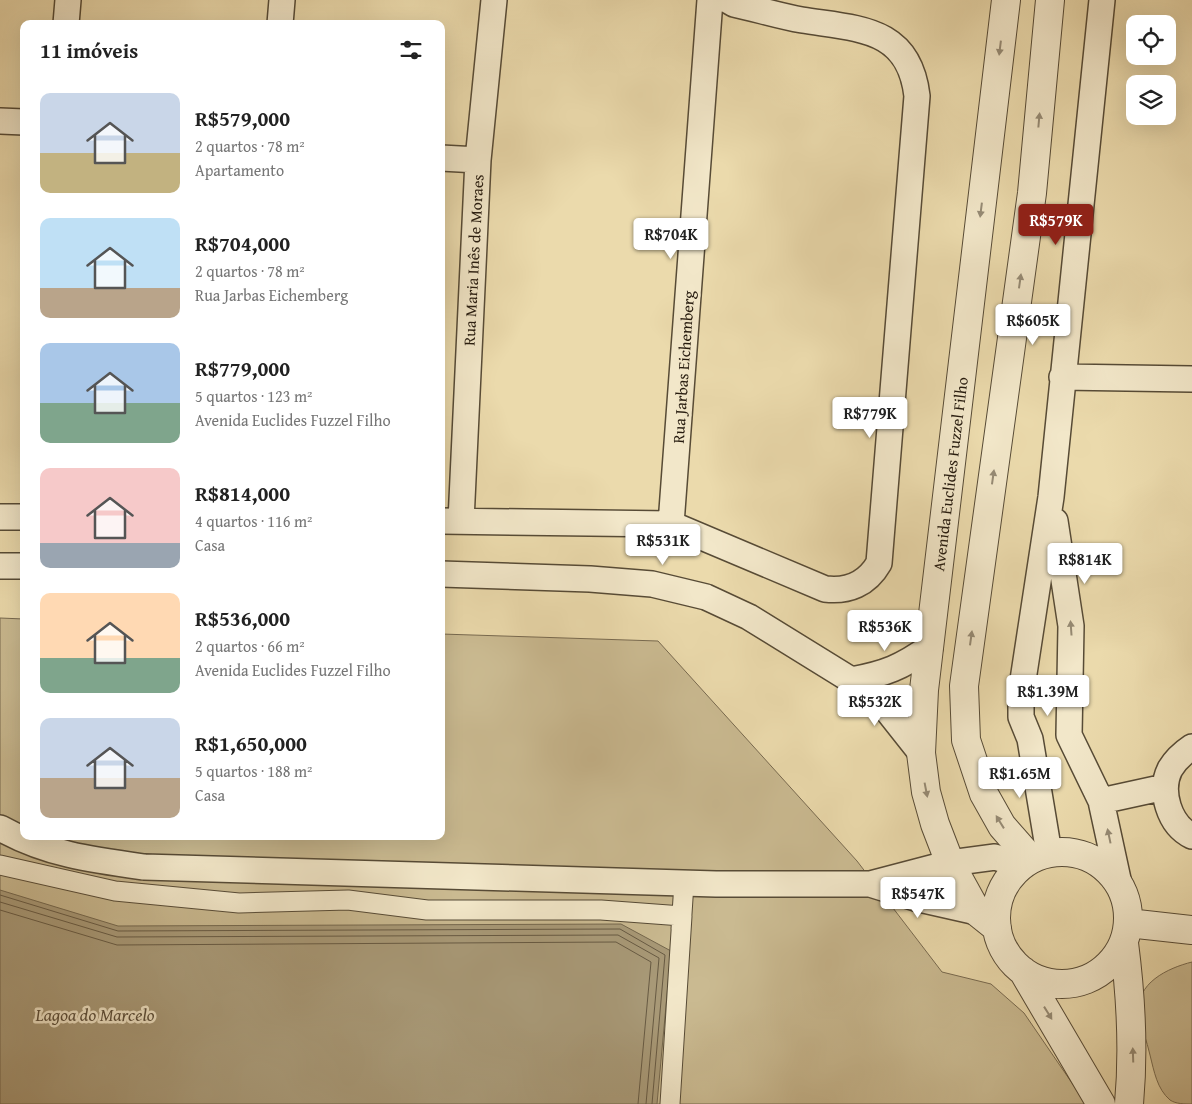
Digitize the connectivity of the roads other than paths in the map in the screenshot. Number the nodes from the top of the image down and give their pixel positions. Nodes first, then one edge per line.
1 (68, 0) edge
2 (282, 0) edge
3 (494, 0) edge
4 (710, 0) edge
5 (727, 0) edge
6 (1006, 0) edge
7 (1050, 0) edge
8 (1102, 0) edge
9 (66, 20) edge
10 (280, 20) edge
11 (0, 121) edge
12 (20, 122) edge
13 (445, 158) edge
14 (478, 160) junction
15 (1062, 377) junction
16 (1192, 379) edge
17 (1052, 496) junction
18 (0, 517) edge
19 (20, 518) edge
20 (451, 521) edge
21 (671, 524) junction
22 (0, 566) edge
23 (20, 566) edge
24 (445, 574) edge
25 (930, 647) junction
26 (850, 680) junction
27 (1069, 735) junction
28 (1030, 739) junction
29 (1192, 747) edge
30 (920, 754) junction
31 (1165, 787) junction
32 (1101, 801) junction
33 (0, 828) edge
34 (1192, 836) edge
35 (20, 840) edge
36 (21, 840) edge
37 (1032, 860) junction
38 (950, 863) junction
39 (0, 865) edge
40 (684, 883) junction
41 (870, 884) junction
42 (1119, 884) junction
43 (987, 920) junction
44 (1192, 930) edge
45 (1126, 933) junction
46 (1023, 972) junction
47 (670, 1104) edge
48 (1101, 1104) edge
49 (1129, 1104) edge

1 - 9 street
2 - 10 street
3 - 14 street, Rua Maria Inês de Moraes
4 - 21 street, Rua Jarbas Eichemberg
5 - 21 street
6 -> 25 street, Avenida Euclides Fuzzel Filho
37 -> 7 street
8 - 15 street
11 - 12 street
13 - 14 street
14 - 20 street, Rua Maria Inês de Moraes
15 - 16 street
15 - 17 street
27 -> 17 street
17 - 28 street
18 - 19 street
20 - 21 street
22 - 23 street
24 - 26 street
25 - 26 street
25 - 30 street, Avenida Euclides Fuzzel Filho
26 - 30 street
27 - 28 street
27 - 32 street
28 - 37 street
29 - 31 street
30 -> 38 street, Avenida Euclides Fuzzel Filho
31 - 32 street
31 - 34 street
42 -> 32 street
33 - 35 street
36 - 40 street
37 - 38 street
37 - 42 street
37 - 43 street
38 - 41 street
38 - 43 street, Avenida Euclides Fuzzel Filho
39 - 47 street
40 - 41 street
40 - 47 street
41 - 43 street
42 - 45 street
43 - 46 street
44 - 45 street
45 - 46 street
49 -> 45 street
46 -> 48 street

